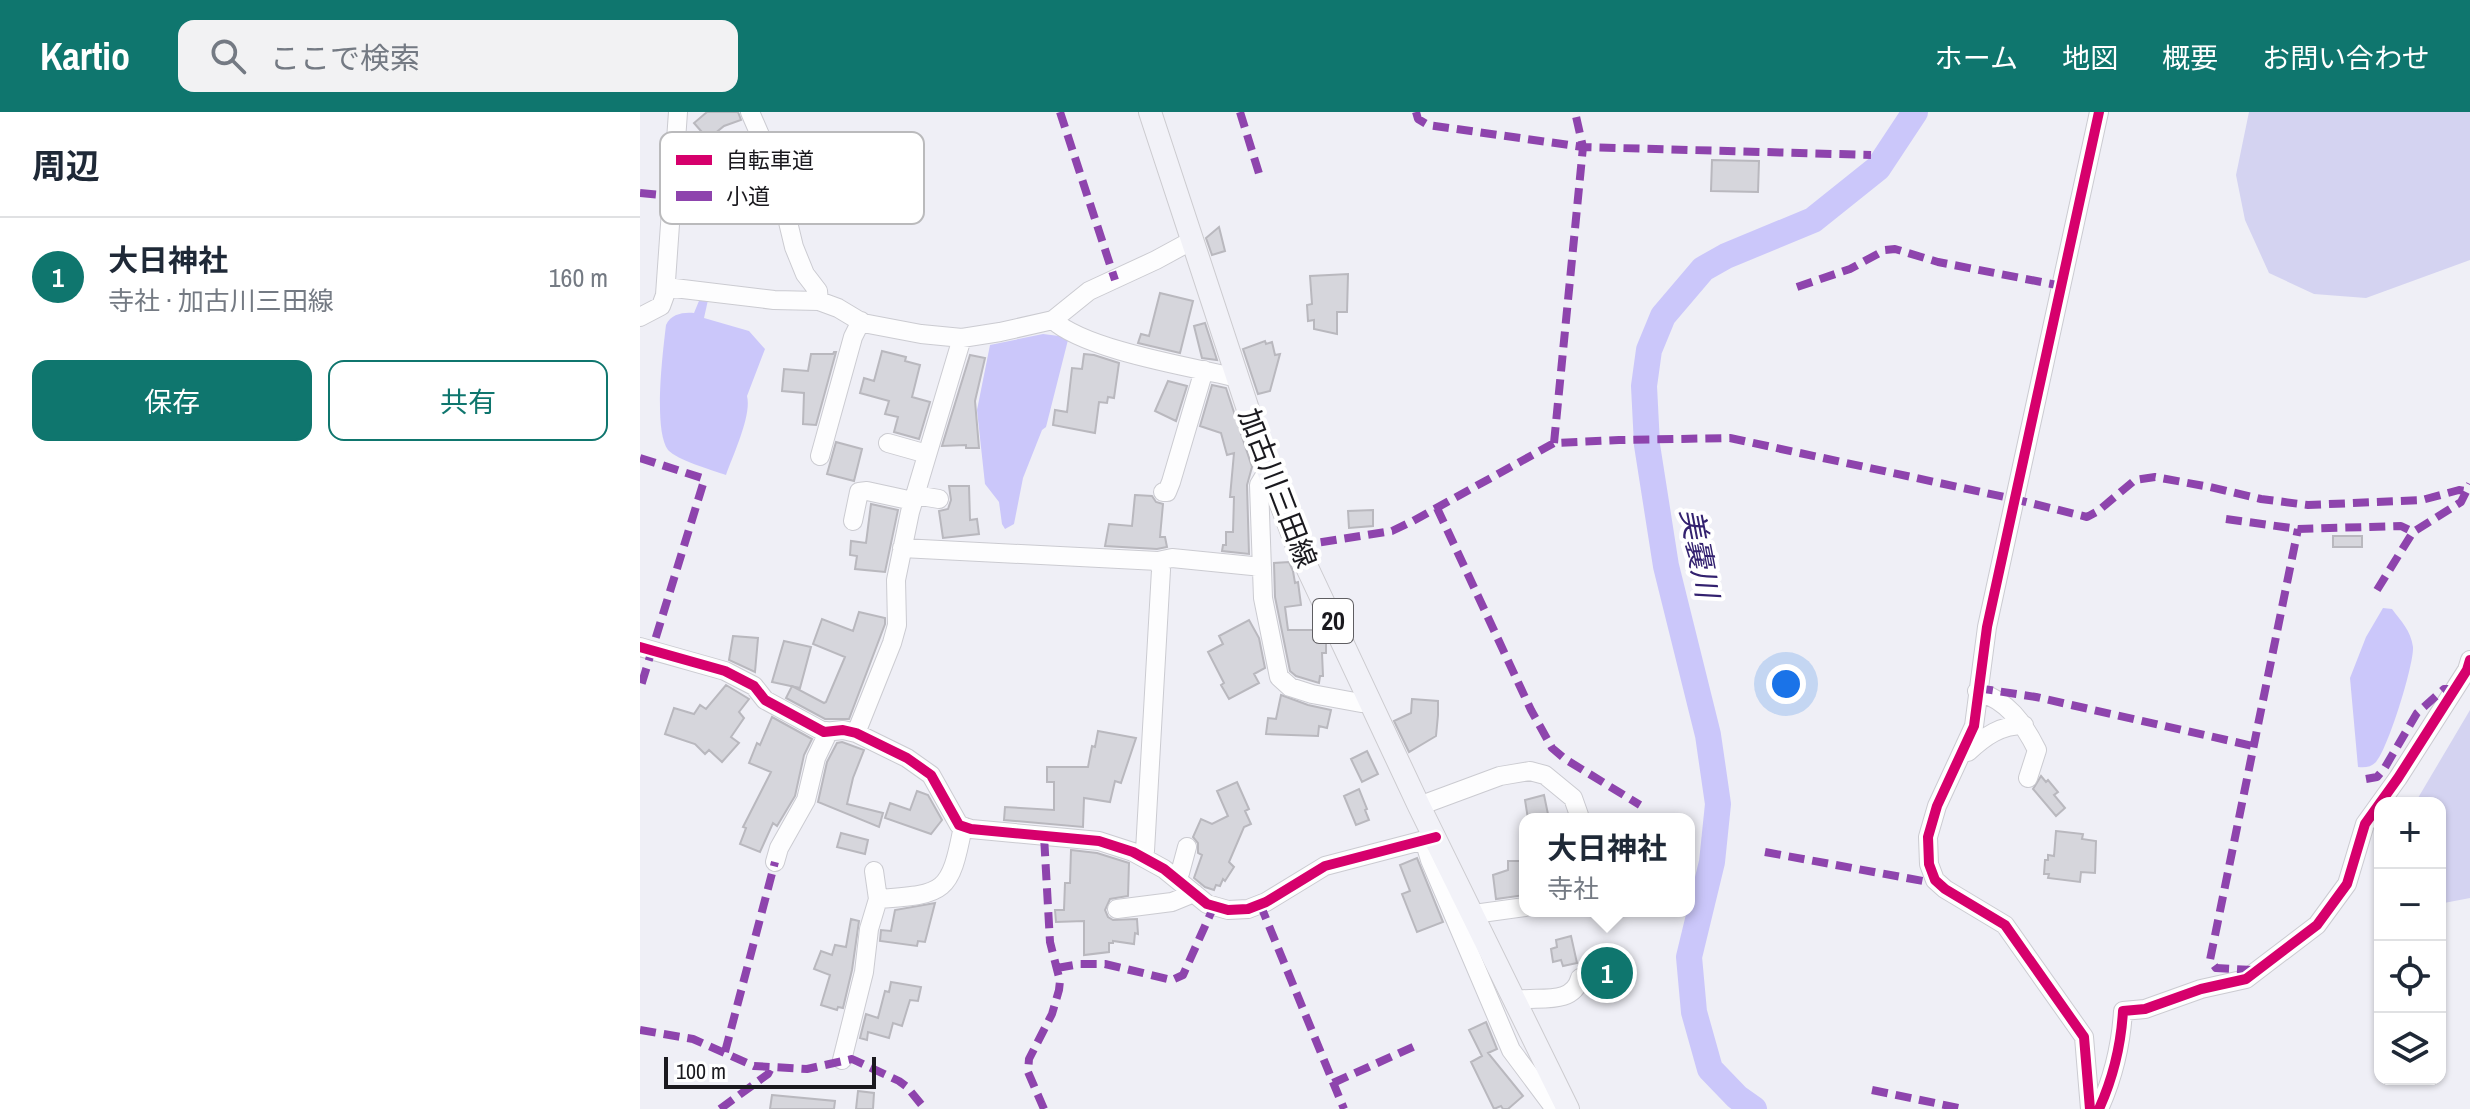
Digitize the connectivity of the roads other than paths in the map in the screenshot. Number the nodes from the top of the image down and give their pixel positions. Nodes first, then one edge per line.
1 (678, 112) edge
2 (750, 112) edge
3 (1150, 112) edge
4 (2099, 112) edge
5 (677, 132) edge
6 (759, 132) edge
7 (670, 224) edge
8 (788, 224) edge
9 (1191, 241) junction
10 (666, 287) junction
11 (819, 301) junction
12 (640, 317) edge
13 (1053, 320) junction
14 (861, 321) junction
15 (962, 338) junction
16 (1204, 370) junction
17 (1236, 375) junction
18 (888, 443) dead end
19 (927, 454) junction
20 (820, 456) dead end
21 (1268, 470) junction
22 (1163, 492) dead end
23 (914, 498) junction
24 (939, 499) dead end
25 (853, 521) dead end
26 (902, 548) junction
27 (1158, 561) junction
28 (1262, 567) junction
29 (640, 647) edge
30 (2470, 660) edge
31 (1977, 691) junction
32 (1371, 702) junction
33 (2024, 725) junction
34 (826, 731) junction
35 (856, 733) junction
36 (1962, 750) junction
37 (2028, 778) dead end
38 (1419, 806) junction
39 (1578, 813) edge
40 (963, 826) junction
41 (1430, 838) junction
42 (1187, 847) dead end
43 (1141, 856) junction
44 (775, 862) dead end
45 (874, 871) dead end
46 (1175, 878) junction
47 (1194, 893) junction
48 (878, 899) junction
49 (1519, 908) edge
50 (1117, 909) dead end
51 (1474, 914) junction
52 (1580, 978) dead end
53 (1516, 1000) junction
54 (842, 1060) dead end
55 (1567, 1106) edge
56 (2090, 1109) edge
57 (2099, 1109) edge

1 - 5 street
2 - 6 street
3 - 9 main road, 加古川三田線 / 20
4 - 31 street
7 - 10 street
8 - 11 street
9 - 13 street
9 - 17 main road, 加古川三田線 / 20
10 - 11 street
10 - 12 street
11 - 14 street
13 - 15 street
13 - 16 street
14 - 15 street
14 - 20 street
15 - 19 street
16 - 17 street
16 - 22 street
17 - 21 main road, 加古川三田線 / 20
18 - 19 street
19 - 23 street
21 - 28 street
21 - 32 main road, 加古川三田線 / 20
23 - 24 street
23 - 25 street
23 - 26 street
26 - 27 street
26 - 35 street
27 - 28 street
27 - 43 street
28 - 32 street
29 - 34 street
30 - 57 street
31 - 33 street
31 - 36 street
32 - 38 main road, 加古川三田線 / 20
33 - 36 street
33 - 37 street
34 - 35 street
34 - 44 street
35 - 40 street
36 - 56 street
38 - 39 street
38 - 41 main road, 加古川三田線 / 20
40 - 43 street
40 - 48 street
41 - 47 street
41 - 51 main road, 加古川三田線 / 20
41 - 55 street
42 - 46 street
43 - 46 street
45 - 48 street
46 - 47 street
47 - 50 street
48 - 54 street
49 - 51 street
51 - 53 main road, 加古川三田線 / 20
52 - 53 street
53 - 55 main road, 加古川三田線 / 20

